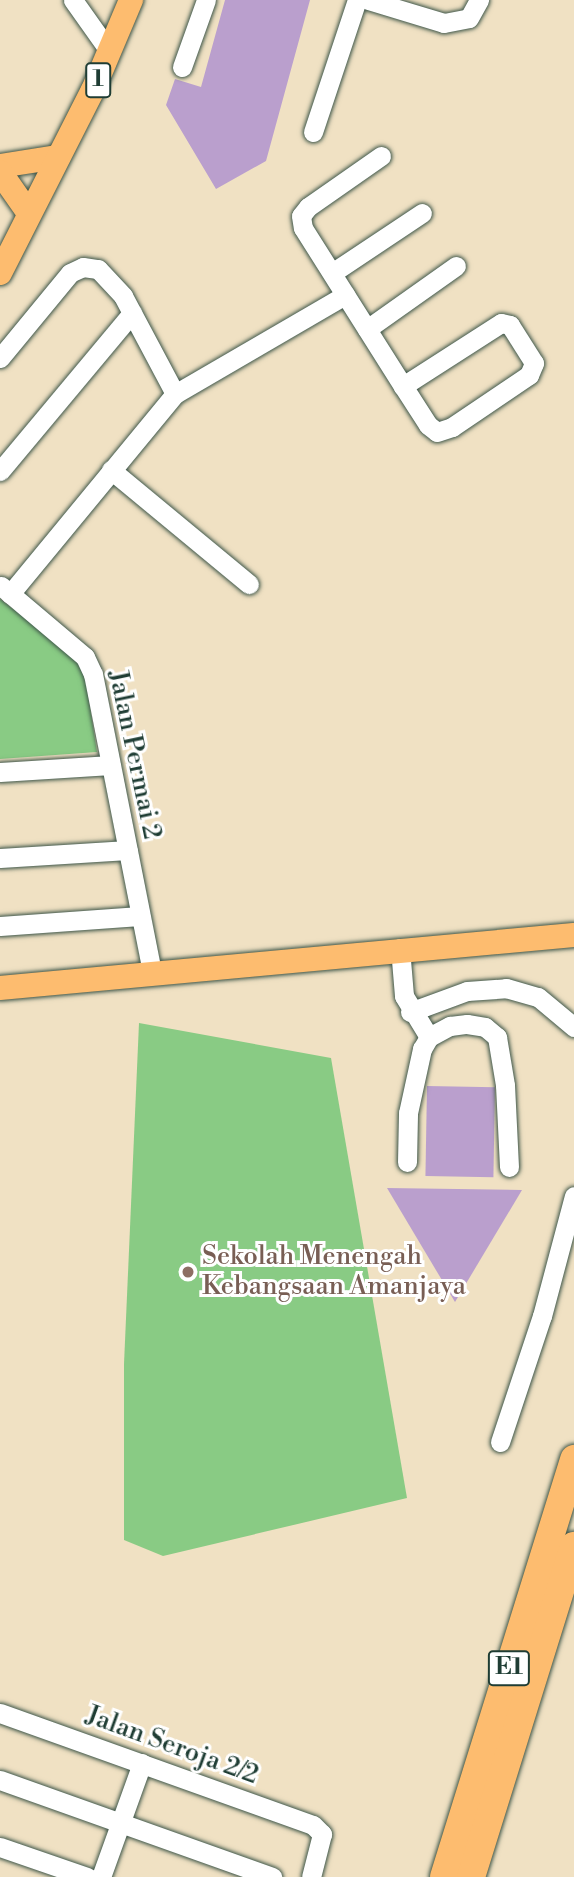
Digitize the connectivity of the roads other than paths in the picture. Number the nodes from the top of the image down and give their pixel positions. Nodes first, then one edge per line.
1 (73, 0) edge
2 (131, 0) edge
3 (206, 0) edge
4 (357, 0) edge
5 (368, 0) edge
6 (478, 0) edge
7 (110, 52) junction
8 (182, 67) dead end
9 (313, 132) dead end
10 (381, 156) dead end
11 (58, 157) junction
12 (0, 166) edge
13 (0, 172) edge
14 (29, 212) junction
15 (422, 213) dead end
16 (0, 246) edge
17 (456, 266) dead end
18 (0, 273) edge
19 (332, 273) junction
20 (345, 295) junction
21 (132, 313) junction
22 (367, 329) junction
23 (0, 358) edge
24 (403, 386) junction
25 (175, 394) junction
26 (111, 470) junction
27 (0, 471) edge
28 (249, 584) dead end
29 (5, 590) edge
30 (111, 765) junction
31 (0, 772) edge
32 (128, 850) junction
33 (0, 858) edge
34 (140, 916) junction
35 (0, 926) edge
36 (574, 935) edge
37 (400, 948) junction
38 (152, 973) junction
39 (0, 988) edge
40 (410, 1012) junction
41 (574, 1027) edge
42 (429, 1037) junction
43 (407, 1162) dead end
44 (509, 1167) dead end
45 (574, 1196) edge
46 (500, 1442) dead end
47 (574, 1459) edge
48 (574, 1546) edge
49 (0, 1713) edge
50 (142, 1763) junction
51 (0, 1780) edge
52 (120, 1823) junction
53 (0, 1847) edge
54 (87, 1877) edge
55 (101, 1877) edge
56 (272, 1877) edge
57 (311, 1877) edge
58 (444, 1877) edge
59 (471, 1877) edge

1 - 7 street
2 - 7 main road, 1
3 - 8 street
4 - 9 street
5 - 6 street
7 - 11 main road, 1
10 - 19 street
11 - 12 main road
11 - 14 main road, 1
13 - 14 main road
14 - 16 main road, 1
14 - 18 main road, 1
15 - 19 street
17 - 22 street
19 - 20 street
20 - 22 street
20 - 25 street
21 - 23 street
21 - 25 street
21 - 27 street
22 - 24 street
24 - 24 street
25 - 26 street
26 - 28 street
26 - 29 street
29 - 30 street, Jalan Permai 2
30 - 31 street
30 - 32 street, Jalan Permai 2
32 - 33 street
32 - 34 street, Jalan Permai 2
34 - 35 street
34 - 38 street, Jalan Permai 2
36 - 37 main road
37 - 38 main road
37 - 40 street
38 - 39 main road
40 - 41 street
40 - 42 street
42 - 43 street
42 - 44 street
45 - 46 street
47 - 58 highway, E1
48 - 59 highway, E1
49 - 50 street, Jalan Seroja 2/2
50 - 52 street
50 - 57 street, Jalan Seroja 2/2
51 - 52 street
52 - 55 street
52 - 56 street
53 - 54 street

